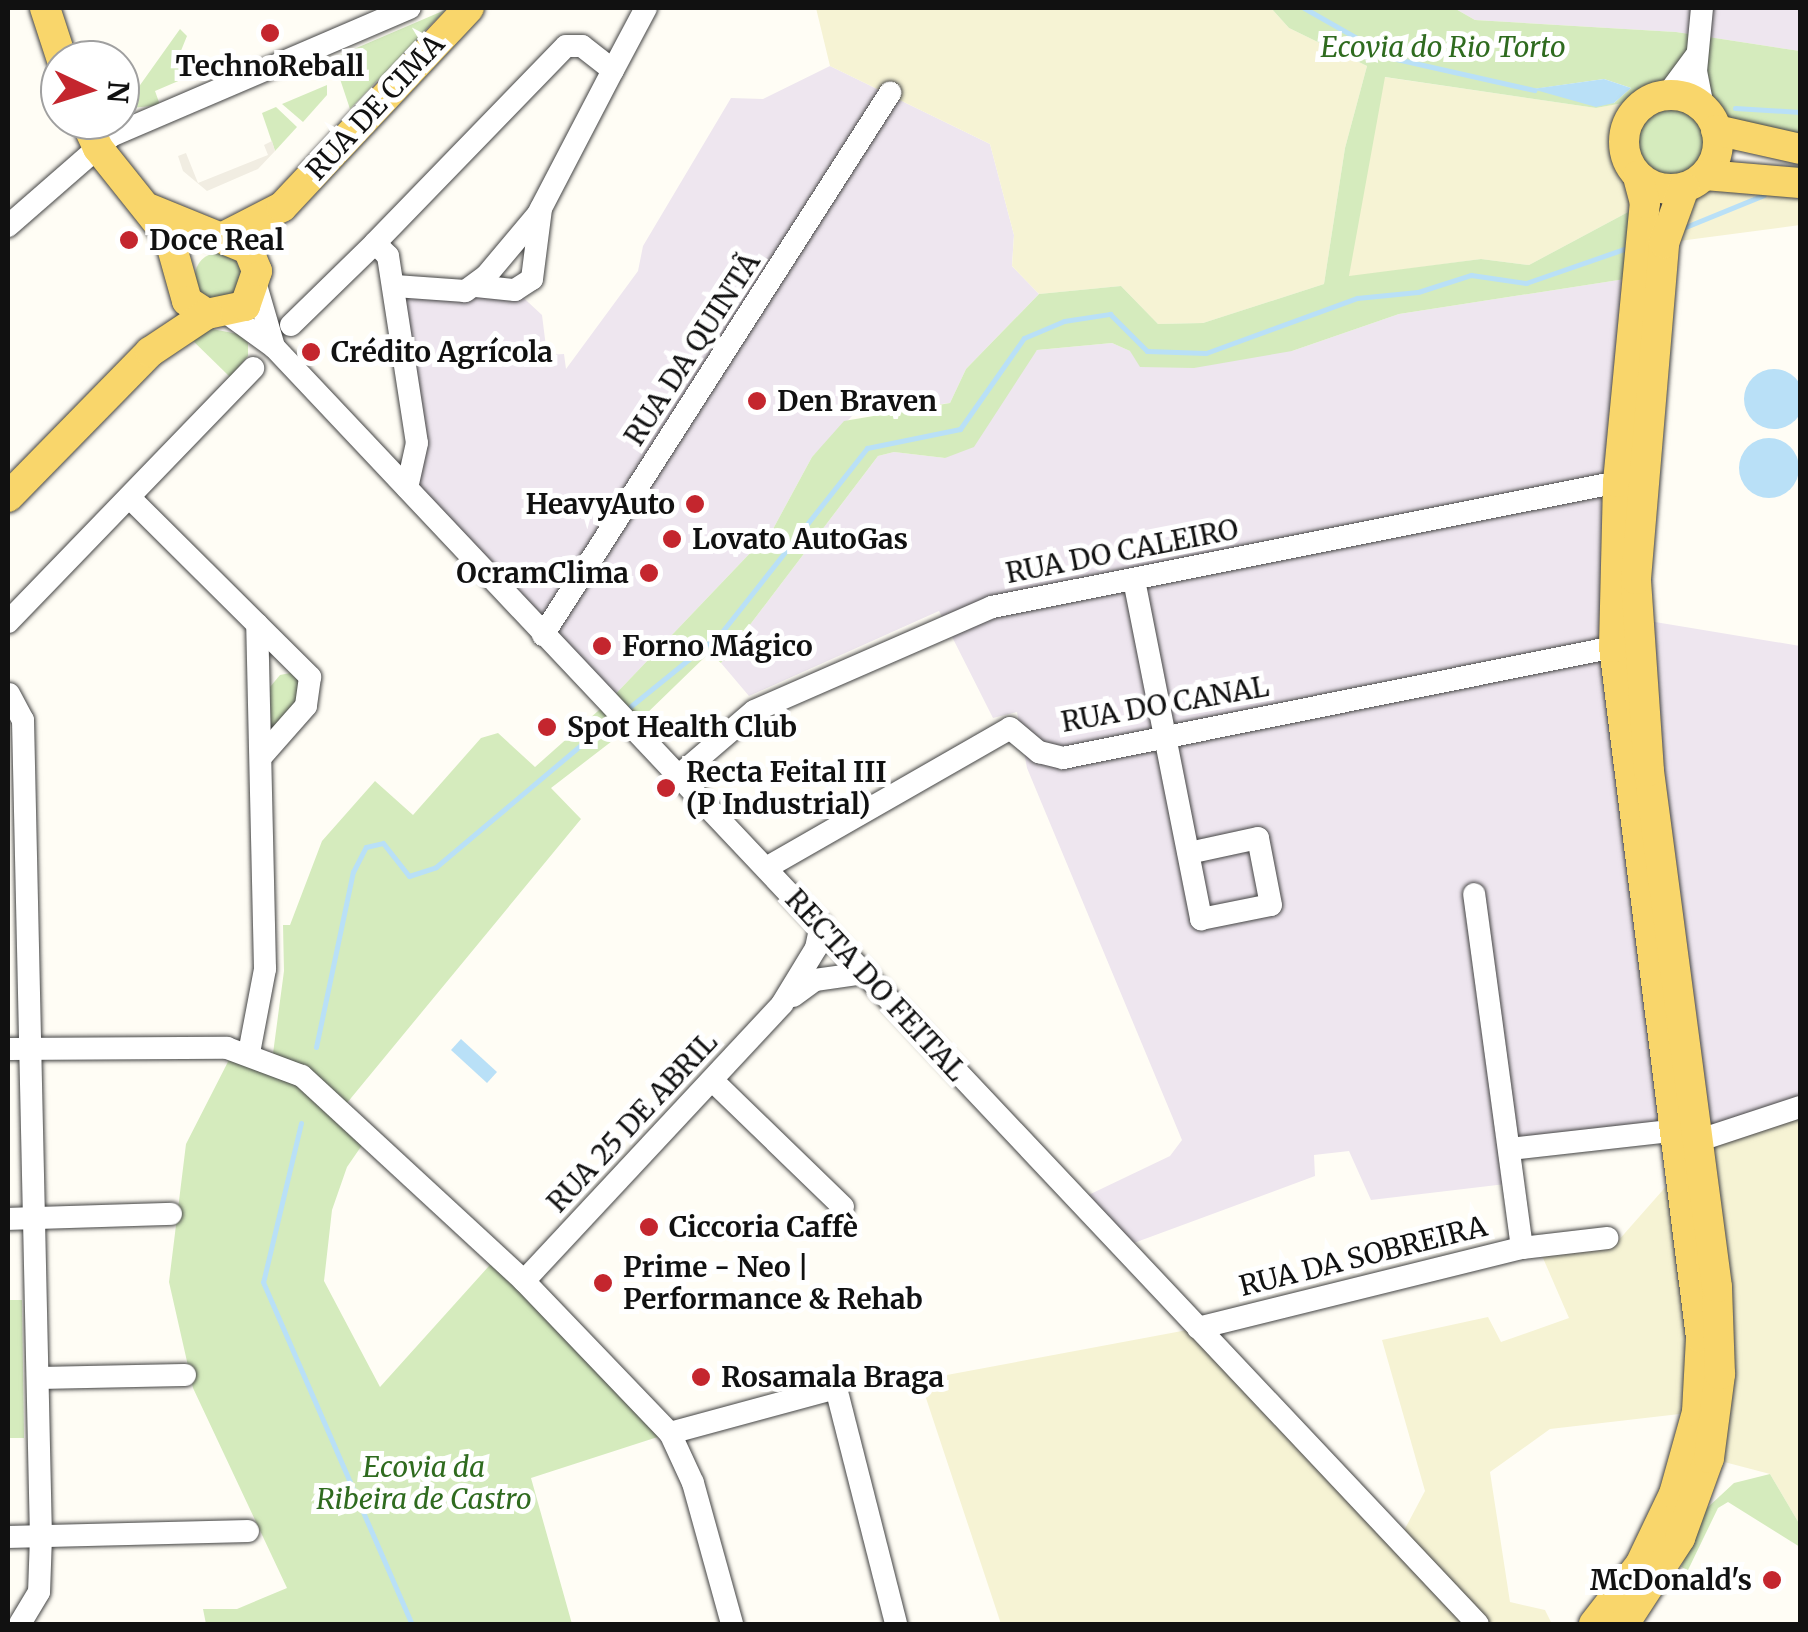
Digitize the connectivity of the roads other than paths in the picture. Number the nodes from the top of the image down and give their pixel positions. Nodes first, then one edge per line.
1 (44, 8) edge
2 (410, 8) edge
3 (469, 8) edge
4 (646, 8) edge
5 (1702, 8) edge
6 (55, 40) edge
7 (1696, 56) junction
8 (613, 70) junction
9 (890, 93) dead end
10 (1667, 95) junction
11 (140, 115) edge
12 (1710, 119) junction
13 (86, 140) edge
14 (96, 140) edge
15 (1800, 149) edge
16 (1638, 176) junction
17 (1694, 182) junction
18 (1800, 183) edge
19 (282, 207) junction
20 (542, 207) junction
21 (150, 208) junction
22 (14, 220) edge
23 (215, 236) junction
24 (375, 243) junction
25 (180, 277) junction
26 (257, 278) junction
27 (396, 286) junction
28 (476, 286) junction
29 (217, 313) junction
30 (291, 325) dead end
31 (274, 346) junction
32 (150, 352) junction
33 (252, 368) dead end
34 (1618, 482) junction
35 (408, 488) junction
36 (8, 498) edge
37 (130, 498) junction
38 (1134, 580) junction
39 (8, 622) edge
40 (258, 624) junction
41 (543, 636) junction
42 (1614, 647) junction
43 (293, 659) junction
44 (260, 684) junction
45 (9, 694) edge
46 (1163, 737) junction
47 (261, 758) junction
48 (677, 777) junction
49 (1188, 853) dead end
50 (766, 868) junction
51 (1474, 894) dead end
52 (820, 925) junction
53 (864, 974) junction
54 (782, 1004) junction
55 (18, 1049) edge
56 (249, 1053) junction
57 (712, 1081) junction
58 (1800, 1107) edge
59 (1684, 1136) junction
60 (1510, 1150) junction
61 (843, 1207) dead end
62 (170, 1214) dead end
63 (8, 1218) edge
64 (34, 1218) junction
65 (1607, 1238) dead end
66 (1522, 1248) junction
67 (524, 1281) junction
68 (1198, 1328) junction
69 (185, 1375) dead end
70 (38, 1378) junction
71 (670, 1433) junction
72 (248, 1532) dead end
73 (41, 1536) junction
74 (8, 1538) edge
75 (20, 1624) edge
76 (732, 1624) edge
77 (896, 1624) edge
78 (1478, 1624) edge
79 (1594, 1624) edge
80 (1624, 1624) edge

1 - 6 main road
2 - 11 street
3 - 19 main road, RUA DE CIMA
4 - 8 street
5 - 7 street
7 - 10 street
7 - 12 street
8 - 20 street
8 - 24 street
9 - 41 street, RUA DA QUINTÃ
10 - 12 main road
10 - 16 main road
12 - 15 main road
12 - 17 main road
13 - 22 street
14 - 21 main road, RECTA DO FEITAL
16 - 17 main road
16 - 34 main road
17 - 18 main road
17 - 59 main road
19 - 23 main road, RUA DE CIMA
19 - 26 main road, RUA DE CIMA
20 - 28 street
20 - 28 street
21 - 23 main road, RECTA DO FEITAL
21 - 25 main road, RECTA DO FEITAL
23 - 25 main road
23 - 26 main road, RECTA DO FEITAL
24 - 27 street
24 - 30 street
25 - 29 main road, RECTA DO FEITAL
25 - 32 main road
26 - 29 main road
26 - 31 street, RECTA DO FEITAL
27 - 28 street
27 - 35 street
29 - 31 street, RECTA DO FEITAL
29 - 32 main road
31 - 35 street, RECTA DO FEITAL
32 - 36 main road
33 - 37 street
34 - 38 street, RUA DO CALEIRO
34 - 42 main road
35 - 41 street, RECTA DO FEITAL
37 - 39 street
37 - 40 street
38 - 46 street
38 - 48 street, RUA DO CALEIRO
40 - 43 street
40 - 44 street
41 - 48 street, RECTA DO FEITAL
42 - 46 street, RUA DO CANAL
42 - 59 main road
43 - 44 street
43 - 47 street
44 - 47 street
45 - 55 street
46 - 49 street
46 - 50 street, RUA DO CANAL
47 - 56 street
48 - 50 street, RECTA DO FEITAL
50 - 52 street, RECTA DO FEITAL
51 - 60 street, RUA DA SOBREIRA
52 - 53 street, RECTA DO FEITAL
52 - 54 street, RUA 25 DE ABRIL
53 - 54 street, RUA 25 DE ABRIL
53 - 68 street, RECTA DO FEITAL
54 - 57 street, RUA 25 DE ABRIL
55 - 56 street
55 - 64 street
56 - 67 street
57 - 61 street
57 - 67 street, RUA 25 DE ABRIL
58 - 59 street
59 - 60 street
59 - 79 main road
59 - 80 main road
60 - 66 street, RUA DA SOBREIRA
62 - 64 street
63 - 64 street
64 - 70 street
65 - 66 street
66 - 68 street, RUA DA SOBREIRA
67 - 71 street
68 - 78 street, RECTA DO FEITAL
69 - 70 street
70 - 73 street
71 - 76 street
71 - 77 street
72 - 73 street
73 - 74 street
73 - 75 street

